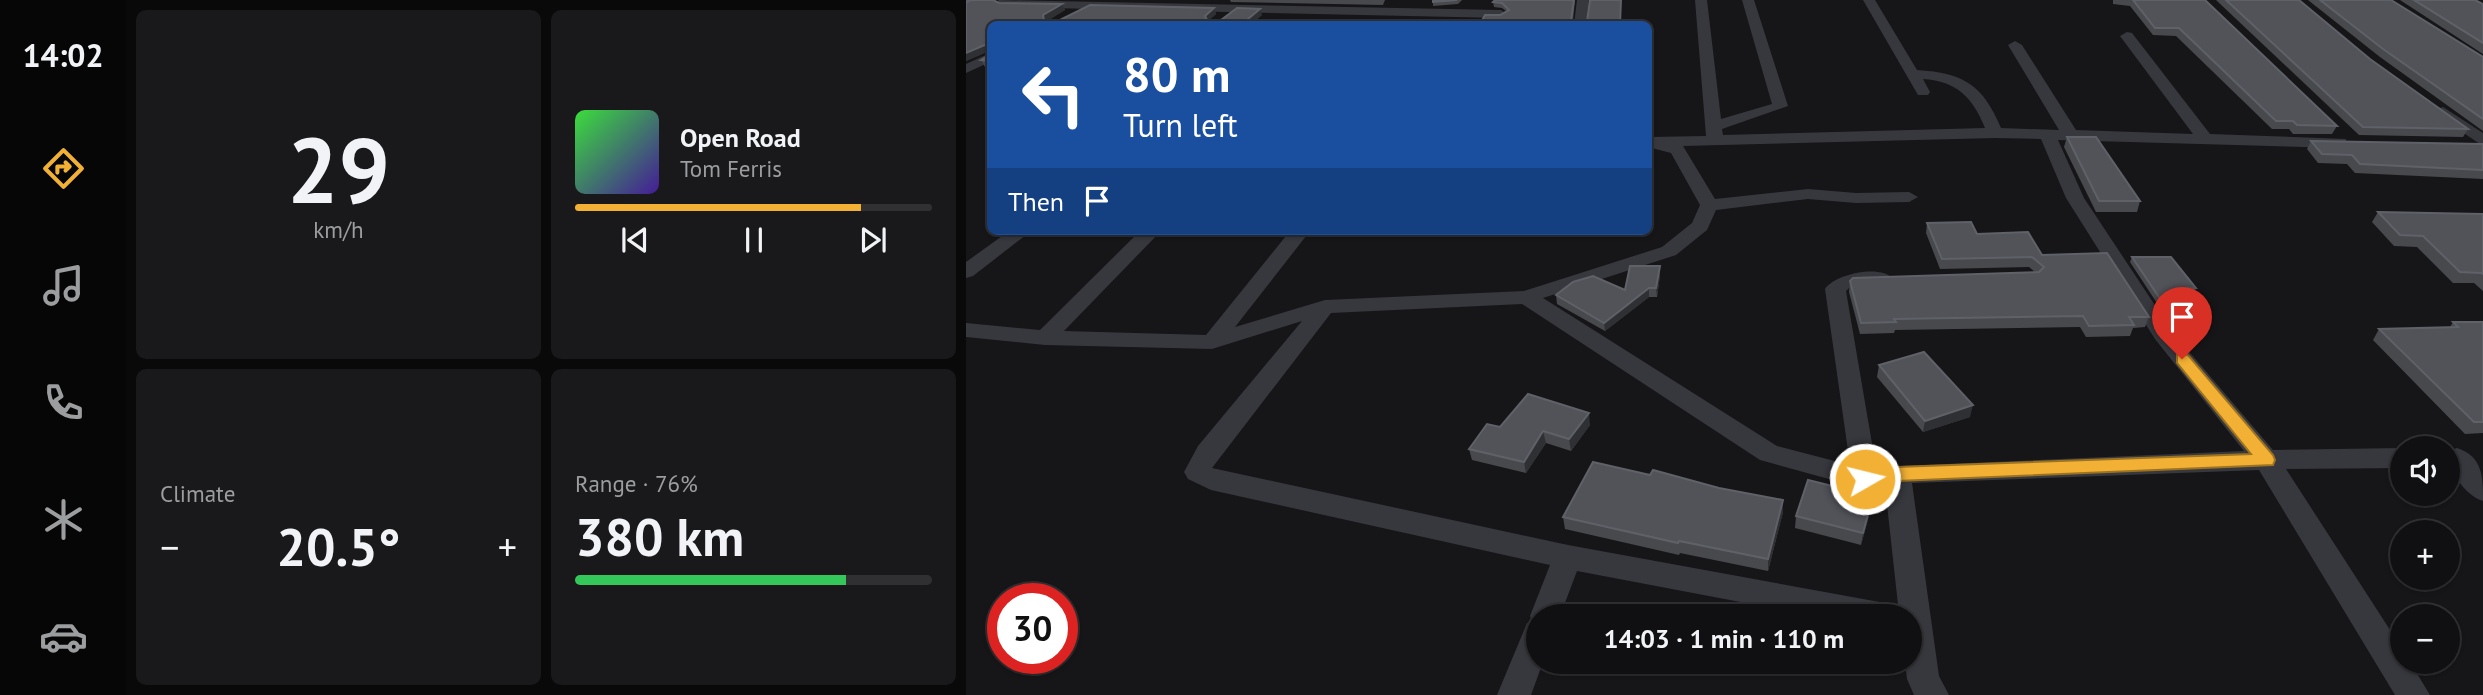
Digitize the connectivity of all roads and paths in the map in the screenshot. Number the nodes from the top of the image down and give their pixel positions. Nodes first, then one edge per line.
1 (971, 0) edge
2 (1583, 0) edge
3 (1701, 0) edge
4 (1748, 0) edge
5 (1869, 0) edge
6 (966, 2) edge
7 (1002, 3) edge
8 (1093, 4) junction
9 (1229, 4) edge
10 (1500, 14) edge
11 (1063, 19) edge
12 (1217, 21) edge
13 (1580, 21) edge
14 (2127, 36) dead end
15 (2015, 45) dead end
16 (987, 59) edge
17 (967, 69) edge
18 (987, 70) edge
19 (1912, 74) junction
20 (1923, 92) dead end
21 (2432, 103) edge
22 (2334, 124) edge
23 (1715, 133) junction
24 (1995, 133) junction
25 (2058, 133) junction
26 (2206, 140) junction
27 (1652, 142) edge
28 (1652, 143) edge
29 (2483, 143) edge
30 (2457, 145) edge
31 (1909, 197) dead end
32 (1709, 205) junction
33 (1016, 235) edge
34 (1147, 235) edge
35 (1297, 235) edge
36 (966, 272) edge
37 (1898, 279) edge
38 (1525, 297) junction
39 (1325, 307) junction
40 (966, 330) edge
41 (1045, 338) junction
42 (1212, 342) junction
43 (2463, 457) edge
44 (2390, 458) edge
45 (2266, 460) junction
46 (1897, 474) junction
47 (1865, 479) junction
48 (2483, 491) edge
49 (1568, 557) junction
50 (1550, 604) edge
51 (1821, 604) edge
52 (1911, 604) edge
53 (1526, 664) edge
54 (1922, 673) edge
55 (1514, 695) edge
56 (1932, 695) edge
57 (2413, 695) edge

1 - 6 highway
2 - 13 street
3 - 23 street
4 - 23 street
5 - 19 street
7 - 8 street
8 - 9 street
8 - 11 street
9 - 10 street
9 - 12 street
14 - 26 street
15 - 25 street
16 - 17 street
17 - 18 street
19 - 20 street
19 - 24 street
21 - 29 street
22 - 26 street
23 - 24 street
23 - 27 street
24 - 25 street
25 - 26 street
25 - 45 street
28 - 32 street
29 - 30 street
31 - 32 street
32 - 38 street
33 - 36 street
34 - 41 street
35 - 42 street
37 - 47 street
38 - 39 street
38 - 47 street
39 - 42 street
39 - 49 street
40 - 41 street
41 - 42 street
43 - 48 street
44 - 45 street
45 - 46 street
45 - 57 street
46 - 47 street
46 - 52 street
49 - 50 street
49 - 51 street
53 - 55 street
54 - 56 street

